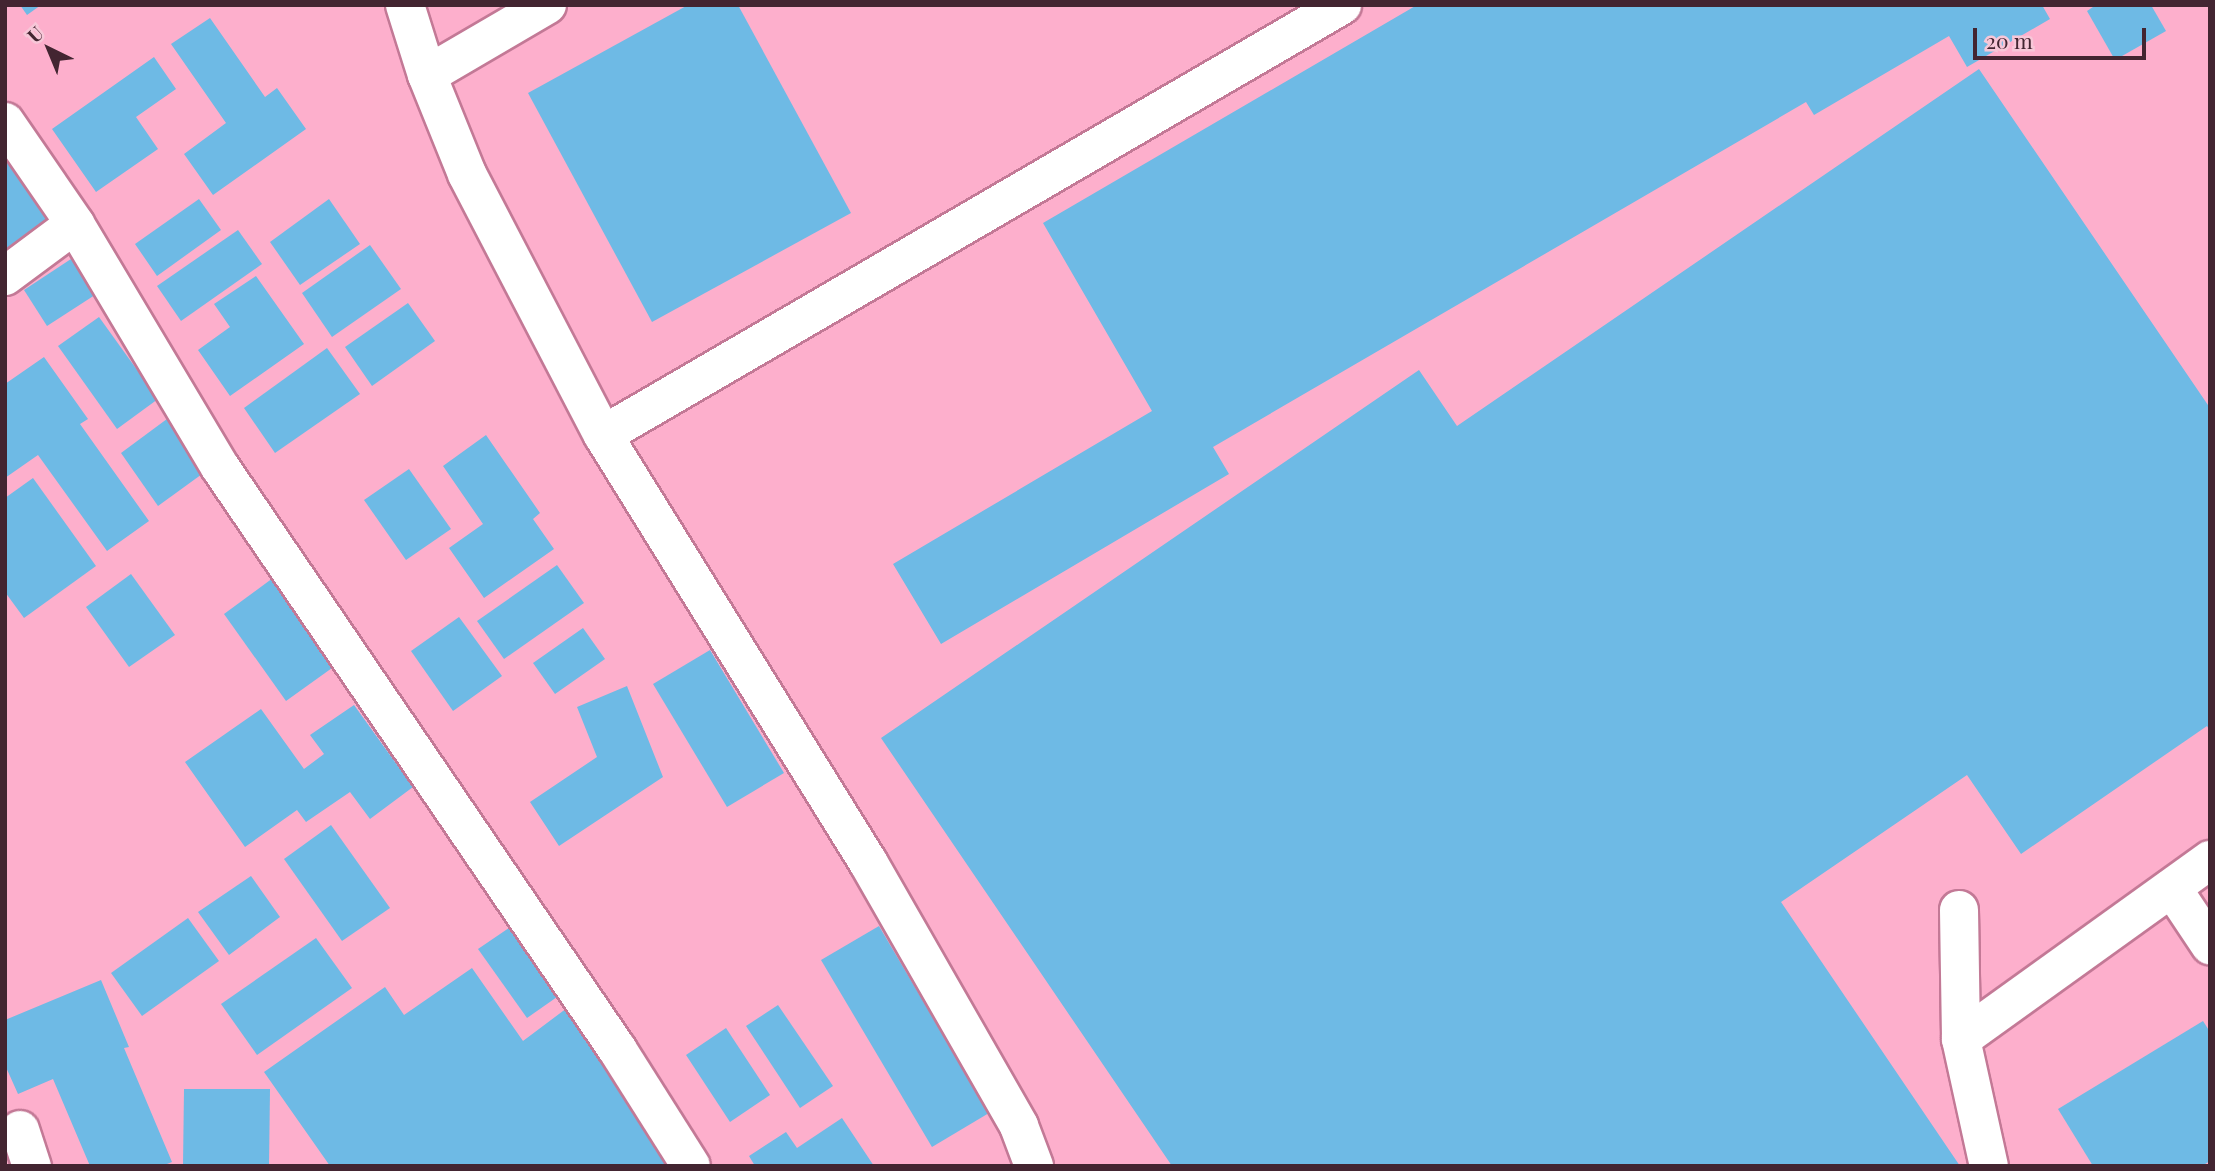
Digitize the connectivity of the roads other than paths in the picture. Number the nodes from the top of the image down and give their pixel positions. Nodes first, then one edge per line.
1 (405, 5) edge
2 (547, 5) edge
3 (1342, 5) edge
4 (427, 75) junction
5 (5, 122) edge
6 (75, 224) junction
7 (5, 276) edge
8 (603, 435) junction
9 (2210, 860) edge
10 (2172, 888) junction
11 (1959, 910) dead end
12 (2210, 945) edge
13 (1961, 1039) junction
14 (691, 1166) edge
15 (1034, 1166) edge
16 (1989, 1166) edge

1 - 4 street
2 - 4 street
3 - 8 street
4 - 8 street
5 - 6 street
6 - 7 street
6 - 14 street
8 - 15 street
9 - 10 street
10 - 12 street
10 - 13 street
11 - 13 street
13 - 16 street

